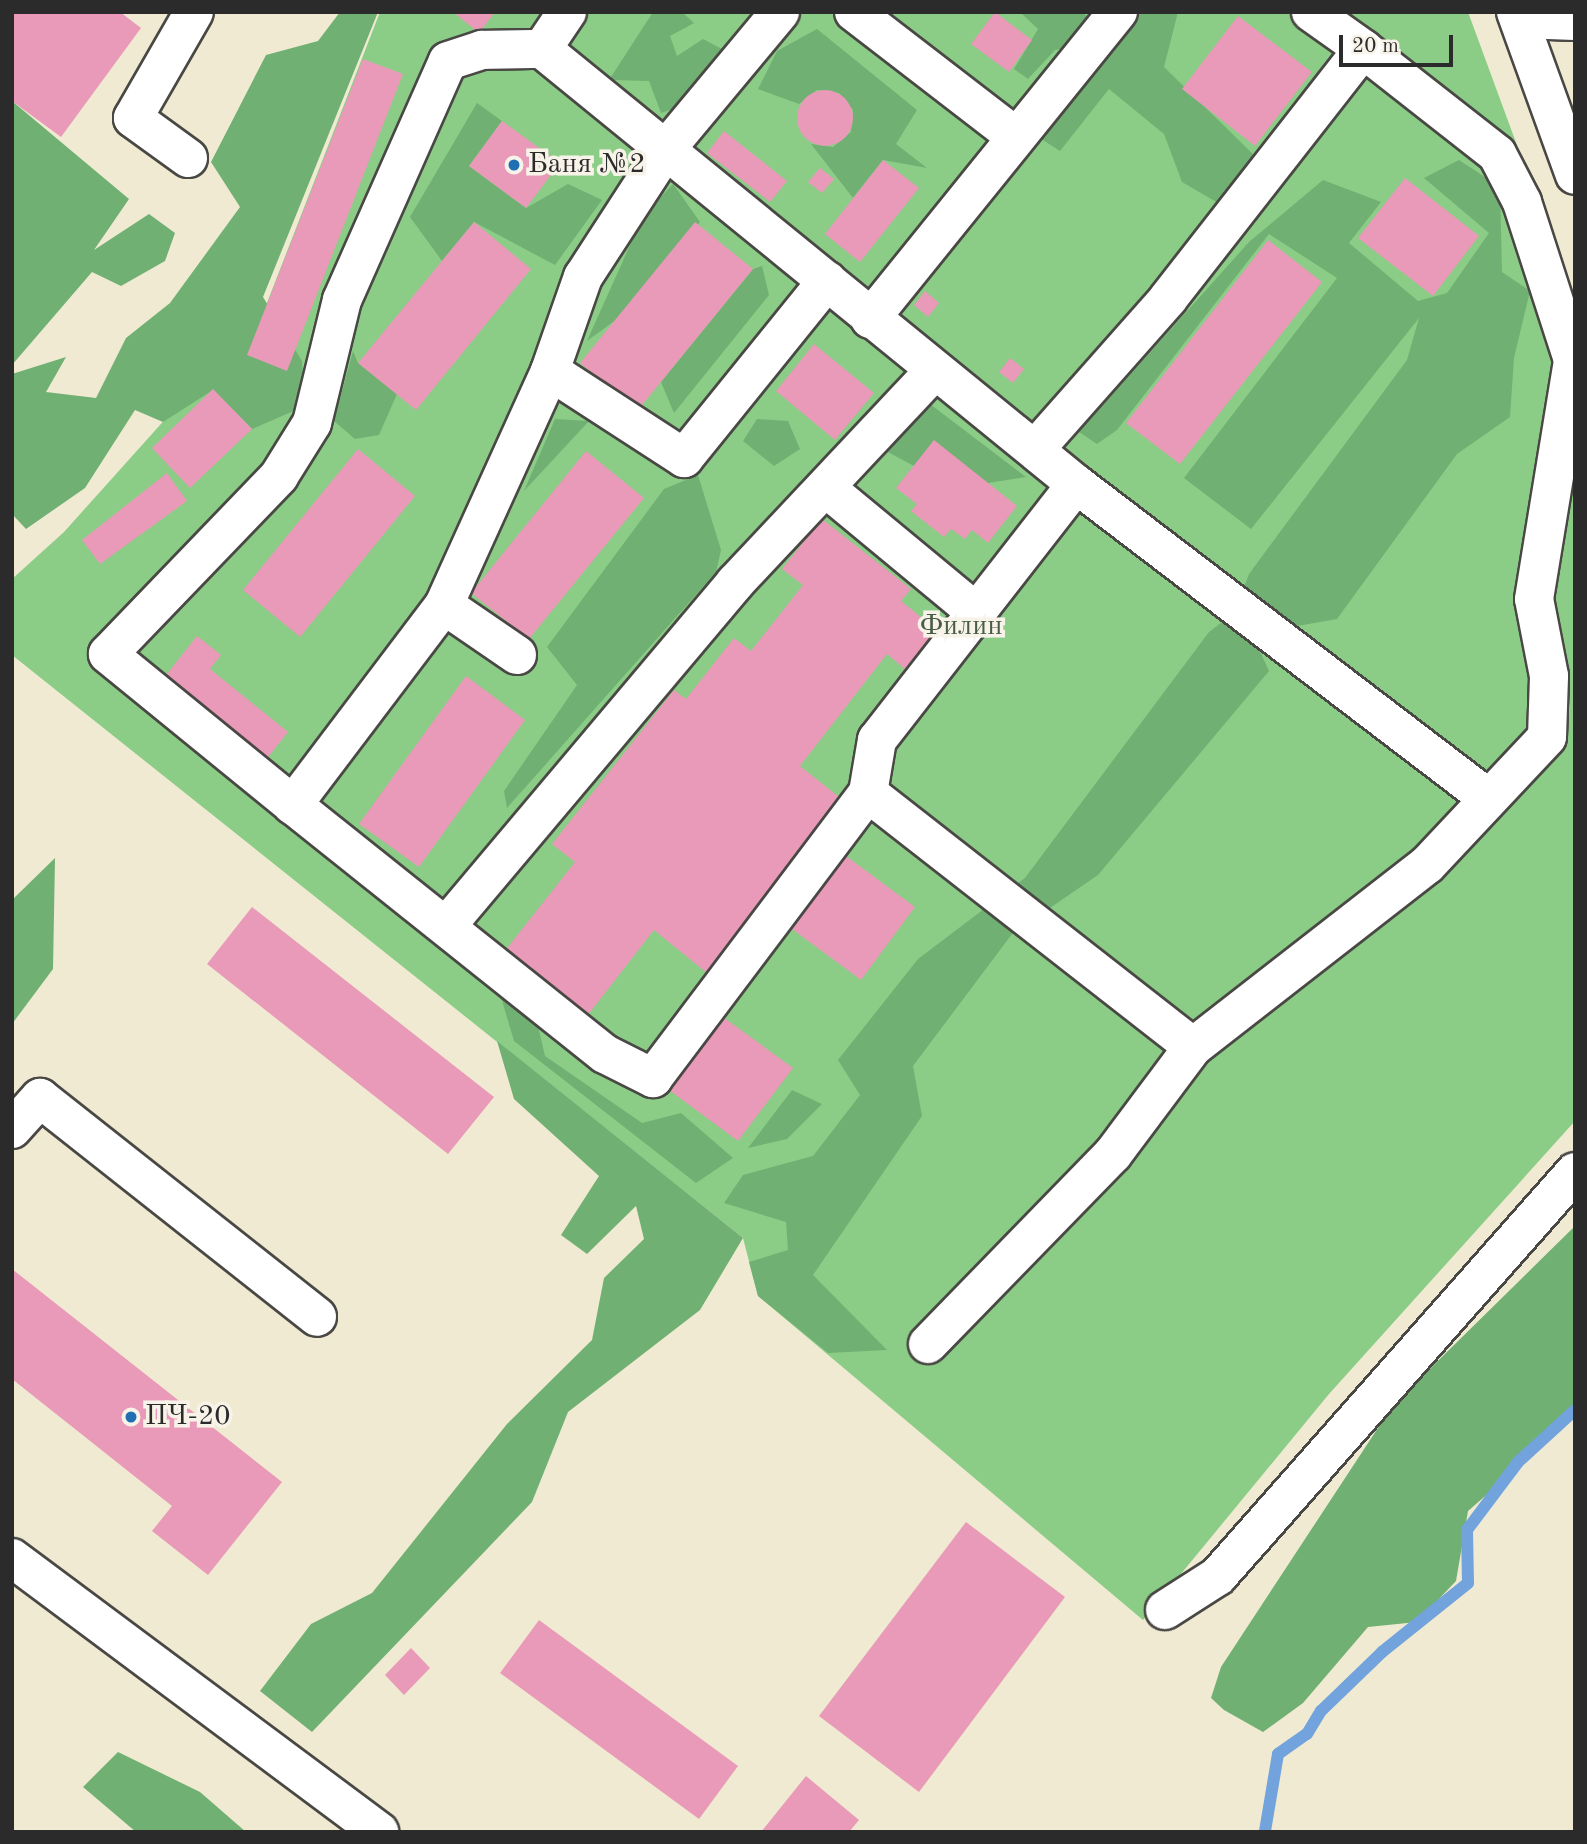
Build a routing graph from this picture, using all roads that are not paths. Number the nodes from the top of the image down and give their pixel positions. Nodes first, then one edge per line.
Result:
1 (194, 12) edge
2 (567, 12) edge
3 (780, 12) edge
4 (854, 12) edge
5 (1118, 12) edge
6 (1311, 12) edge
7 (1519, 16) edge
8 (1575, 21) edge
9 (542, 49) junction
10 (1363, 49) junction
11 (1015, 136) junction
12 (666, 149) junction
13 (188, 158) dead end
14 (1575, 175) edge
15 (827, 281) junction
16 (870, 319) junction
17 (550, 371) junction
18 (934, 371) junction
19 (1036, 448) junction
20 (1076, 484) junction
21 (826, 488) junction
22 (444, 605) junction
23 (977, 612) junction
24 (517, 655) dead end
25 (868, 793) junction
26 (1489, 799) junction
27 (293, 805) junction
28 (448, 924) junction
29 (1193, 1047) junction
30 (12, 1129) edge
31 (1575, 1172) edge
32 (317, 1317) dead end
33 (928, 1345) dead end
34 (12, 1558) edge
35 (1165, 1610) dead end
36 (379, 1832) edge

1 - 13 street
2 - 9 street
3 - 12 street
4 - 11 street
5 - 11 street
6 - 10 street
7 - 8 street
7 - 14 street
9 - 12 street
9 - 27 street
10 - 19 street
10 - 26 street
11 - 16 street
12 - 15 street
12 - 17 street
15 - 16 street
15 - 17 street
16 - 18 street
17 - 22 street
18 - 19 street
18 - 21 street
19 - 20 street
20 - 23 street
20 - 26 street
21 - 23 street
21 - 28 street
22 - 24 street
22 - 27 street
23 - 25 street
25 - 28 street
25 - 29 street
26 - 29 street
27 - 28 street
29 - 33 street
30 - 32 street
31 - 35 street
34 - 36 street

